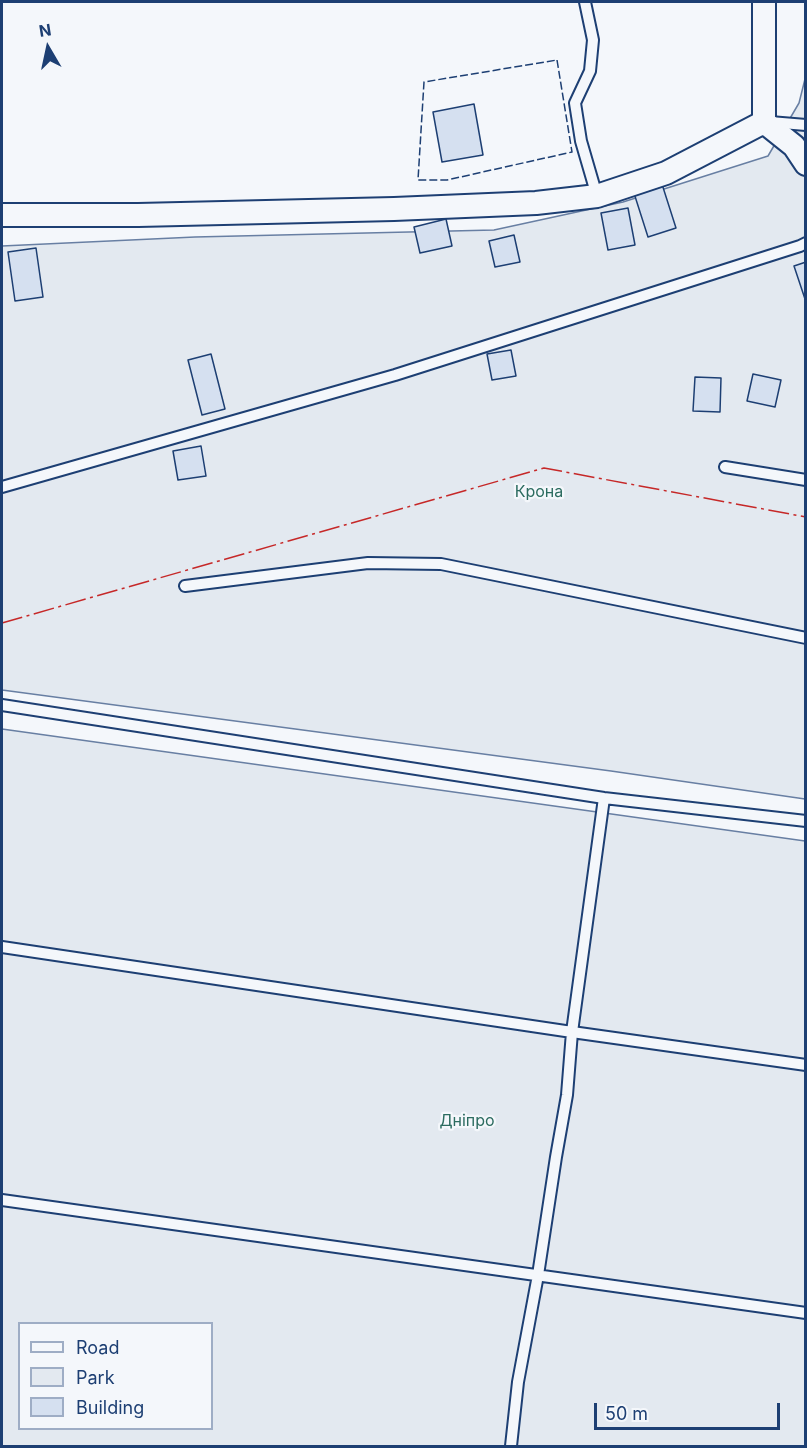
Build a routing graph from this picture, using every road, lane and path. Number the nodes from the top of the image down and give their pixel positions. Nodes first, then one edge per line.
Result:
1 (585, 2) edge
2 (764, 2) edge
3 (765, 122) junction
4 (806, 125) edge
5 (806, 164) edge
6 (597, 196) junction
7 (2, 215) edge
8 (806, 243) edge
9 (725, 467) dead end
10 (806, 480) edge
11 (2, 487) edge
12 (185, 586) dead end
13 (806, 638) edge
14 (2, 705) edge
15 (604, 798) junction
16 (806, 821) edge
17 (2, 946) edge
18 (572, 1032) junction
19 (806, 1065) edge
20 (2, 1200) edge
21 (538, 1275) junction
22 (806, 1313) edge
23 (511, 1446) edge

1 - 6 lane
2 - 3 street
3 - 4 lane
3 - 5 street
3 - 6 street
6 - 7 street
8 - 11 lane
9 - 10 lane
12 - 13 lane
14 - 15 lane
15 - 16 lane
15 - 18 lane
17 - 18 lane
18 - 19 lane
18 - 21 lane
20 - 21 lane
21 - 22 lane
21 - 23 lane

